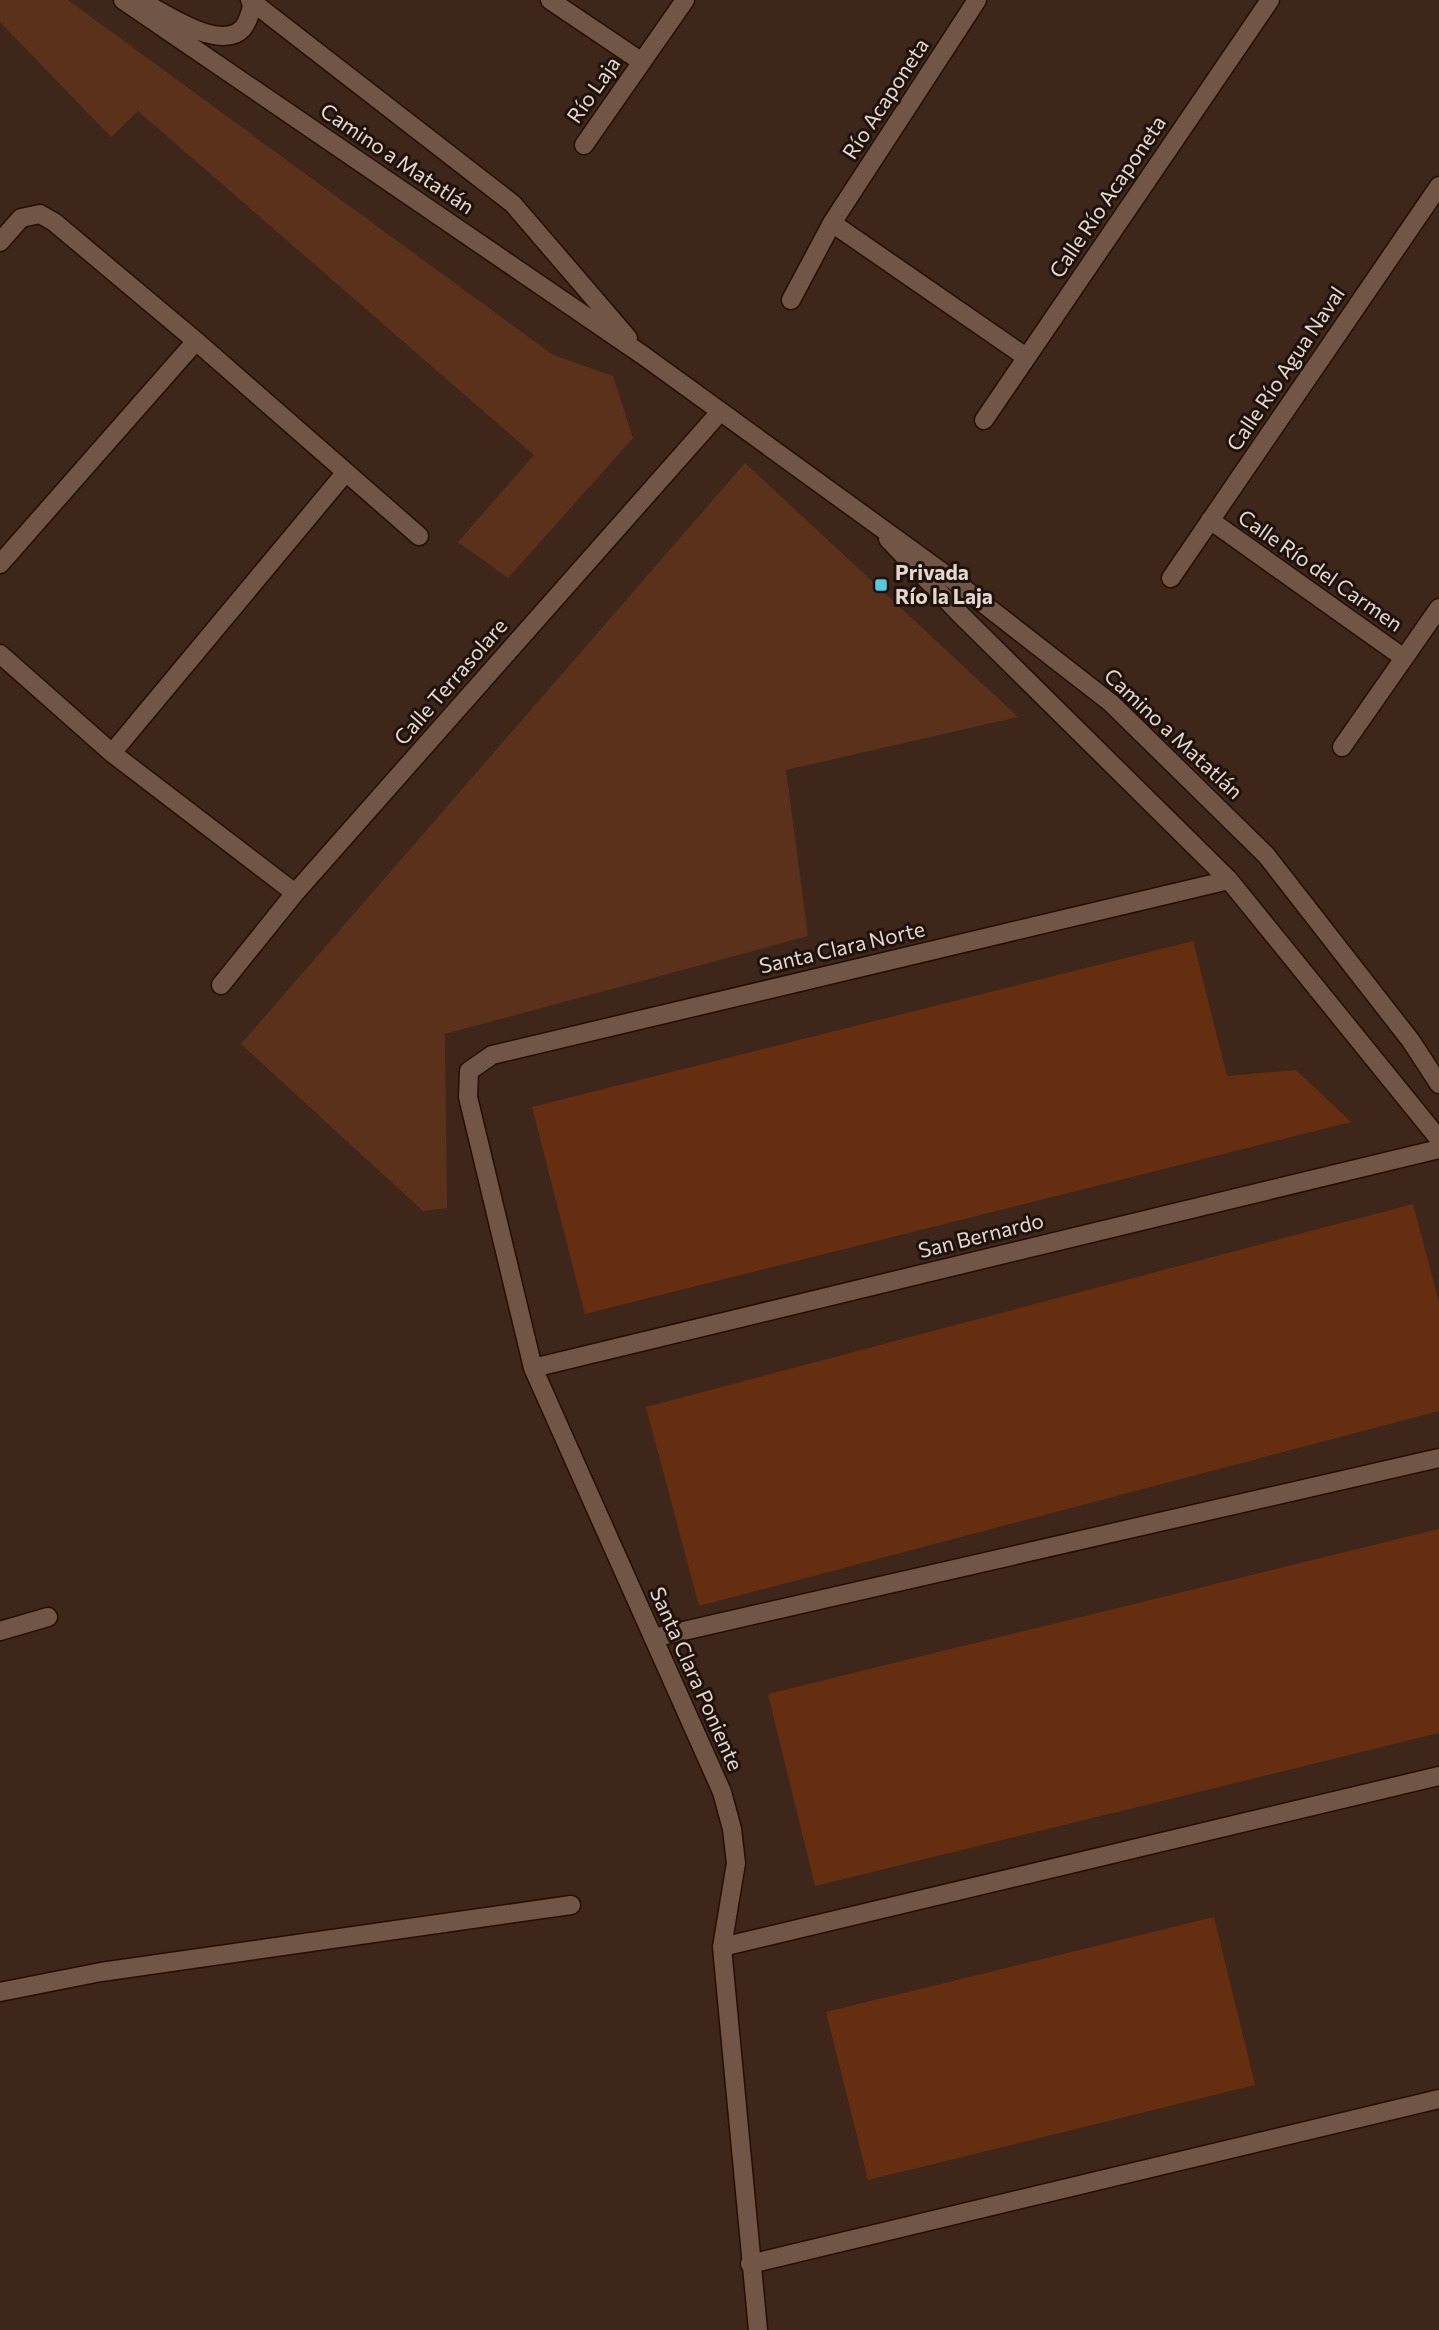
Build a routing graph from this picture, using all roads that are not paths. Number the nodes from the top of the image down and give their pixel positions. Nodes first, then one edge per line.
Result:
1 (123, 0) edge
2 (139, 0) edge
3 (550, 0) edge
4 (685, 0) edge
5 (977, 0) edge
6 (1270, 0) edge
7 (252, 1) edge
8 (642, 62) junction
9 (584, 145) dead end
10 (1437, 194) edge
11 (832, 222) junction
12 (0, 242) edge
13 (791, 300) dead end
14 (196, 341) junction
15 (644, 356) junction
16 (1026, 357) junction
17 (720, 412) junction
18 (984, 420) dead end
19 (346, 472) junction
20 (1210, 520) junction
21 (871, 521) junction
22 (419, 536) dead end
23 (0, 564) edge
24 (1171, 578) dead end
25 (1439, 608) edge
26 (0, 654) edge
27 (1404, 658) junction
28 (1342, 747) dead end
29 (112, 753) junction
30 (1229, 880) junction
31 (295, 893) junction
32 (221, 985) dead end
33 (469, 1071) joint
34 (1439, 1084) edge
35 (1439, 1139) edge
36 (1439, 1149) edge
37 (534, 1368) junction
38 (1439, 1458) edge
39 (48, 1617) dead end
40 (0, 1631) edge
41 (653, 1638) junction
42 (1439, 1776) edge
43 (571, 1905) dead end
44 (722, 1947) junction
45 (0, 1992) edge
46 (1439, 2099) edge
47 (750, 2264) junction
48 (758, 2330) edge

1 - 15 street, Camino a Matatlán
2 - 7 street
3 - 8 street, Río Laja
4 - 8 street, Río Laja
5 - 11 street, Río Acaponeta
6 - 16 street, Calle Río Acaponeta
7 - 15 street, Camino a Matatlán
8 - 9 street, Río Laja
10 - 20 street, Calle Río Agua Naval
11 - 13 street, Río Acaponeta
11 - 16 street
12 - 14 street
14 - 19 street
14 - 23 street
15 - 17 street, Camino a Matatlán
16 - 18 street, Calle Río Acaponeta
17 - 21 street, Camino a Matatlán
17 - 31 street, Calle Terrasolare
19 - 22 street
19 - 29 street
20 - 24 street, Calle Río Agua Naval
20 - 27 street, Calle Río del Carmen
21 - 30 street
21 - 34 street, Camino a Matatlán
25 - 27 street
26 - 29 street
27 - 28 street
29 - 31 street
30 - 33 street, Santa Clara Norte
30 - 35 street
31 - 32 street, Calle Terrasolare
33 - 37 street, Santa Clara Poniente
36 - 37 street, San Bernardo
37 - 41 street, Santa Clara Poniente
38 - 41 street
39 - 40 street
41 - 44 street, Santa Clara Poniente
42 - 44 street
43 - 45 street
44 - 47 street, Santa Clara Poniente
46 - 47 street
47 - 48 street, Santa Clara Poniente

